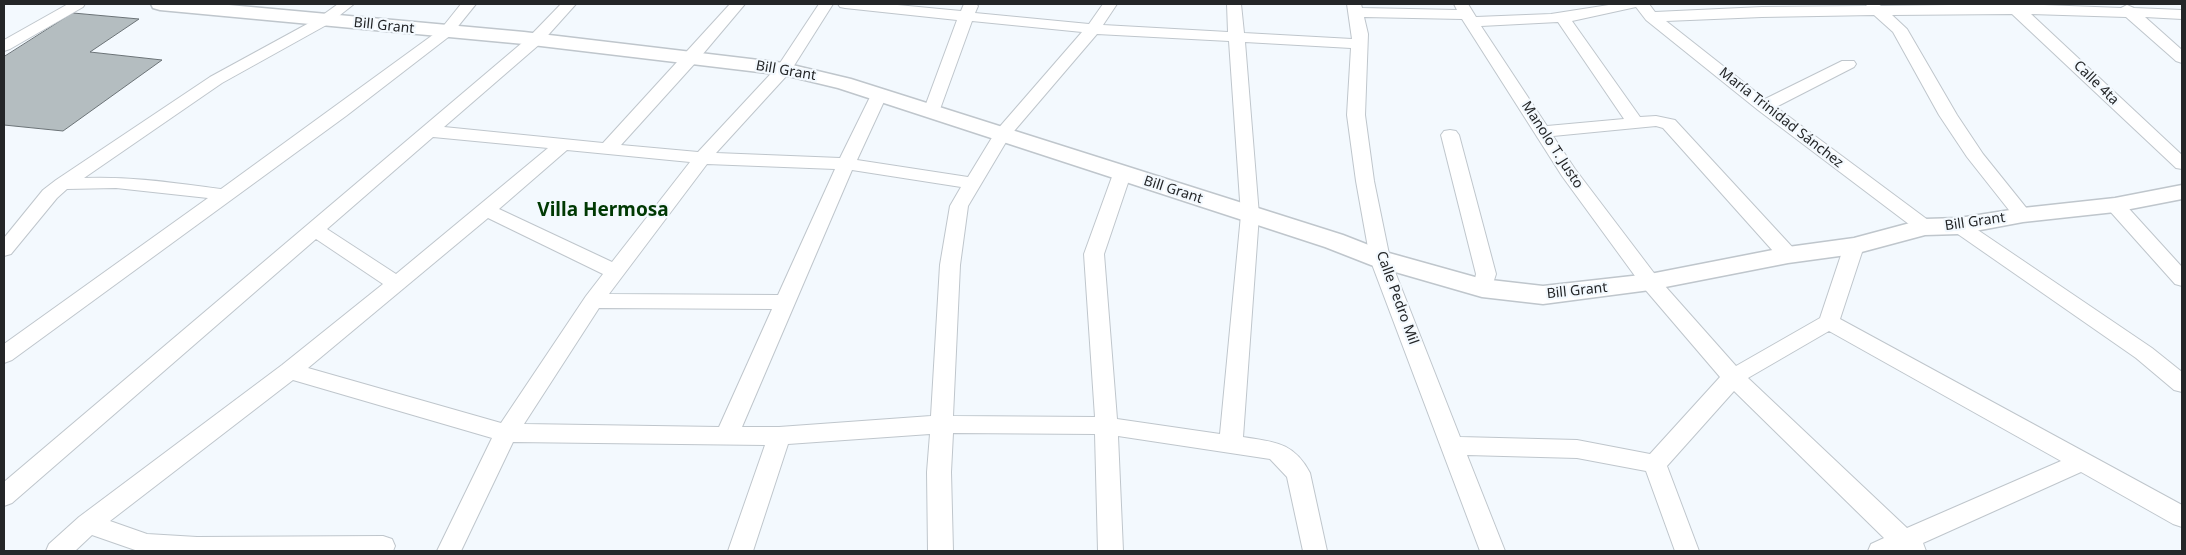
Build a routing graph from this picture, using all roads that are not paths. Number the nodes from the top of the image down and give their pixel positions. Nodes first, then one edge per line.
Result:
1 (78, 4) edge
2 (160, 4) edge
3 (347, 4) edge
4 (469, 4) edge
5 (569, 4) edge
6 (738, 4) edge
7 (826, 4) edge
8 (845, 4) edge
9 (1110, 4) edge
10 (1234, 4) edge
11 (1631, 4) edge
12 (1614, 6) edge
13 (217, 7) edge
14 (1873, 7) edge
15 (2012, 7) edge
16 (1355, 8) edge
17 (1756, 8) edge
18 (2125, 8) edge
19 (969, 10) edge
20 (1646, 10) edge
21 (1466, 14) edge
22 (2182, 14) edge
23 (1562, 17) junction
24 (325, 20) junction
25 (1093, 29) junction
26 (446, 32) junction
27 (1236, 37) junction
28 (535, 40) junction
29 (1358, 44) junction
30 (4, 46) edge
31 (691, 58) junction
32 (2182, 58) edge
33 (1848, 64) dead end
34 (784, 69) junction
35 (879, 95) junction
36 (1764, 106) junction
37 (931, 112) junction
38 (1635, 123) junction
39 (429, 131) junction
40 (1542, 132) junction
41 (1002, 135) junction
42 (1450, 136) dead end
43 (563, 144) junction
44 (608, 148) junction
45 (702, 158) junction
46 (846, 164) junction
47 (2182, 164) edge
48 (1122, 174) junction
49 (973, 183) junction
50 (62, 184) junction
51 (2182, 192) edge
52 (225, 195) junction
53 (2115, 205) junction
54 (486, 210) junction
55 (2023, 214) junction
56 (1250, 215) junction
57 (1959, 226) junction
58 (1925, 227) junction
59 (314, 229) junction
60 (1854, 246) junction
61 (4, 250) edge
62 (1788, 255) junction
63 (1380, 259) junction
64 (616, 272) junction
65 (2182, 279) edge
66 (1650, 282) junction
67 (397, 284) junction
68 (1483, 288) junction
69 (593, 301) junction
70 (785, 302) junction
71 (1829, 322) junction
72 (4, 355) edge
73 (290, 371) junction
74 (1733, 377) junction
75 (2182, 384) edge
76 (942, 424) junction
77 (1107, 426) junction
78 (506, 433) junction
79 (727, 435) junction
80 (779, 436) junction
81 (1231, 444) junction
82 (1453, 446) junction
83 (2082, 462) junction
84 (1655, 464) junction
85 (4, 496) edge
86 (2182, 517) edge
87 (88, 524) junction
88 (383, 546) dead end
89 (1909, 546) edge
90 (58, 551) edge
91 (449, 551) edge
92 (741, 551) edge
93 (941, 551) edge
94 (1110, 551) edge
95 (1315, 551) edge
96 (1492, 551) edge
97 (1687, 551) edge
98 (1880, 551) edge

1 - 30 street
2 - 13 street, Bill Grant
3 - 24 street
4 - 26 street
5 - 28 street
6 - 31 street
7 - 34 street
8 - 19 street
9 - 25 street
10 - 27 street
11 - 12 street
12 - 23 street
13 - 24 street, Bill Grant
14 - 15 street
14 - 17 street
14 - 55 street
15 - 18 street
15 - 47 street, Calle 4ta
16 - 21 street
16 - 29 street, Calle Pedro Mil
17 - 20 street
18 - 22 street
18 - 32 street
19 - 25 street
19 - 37 street
20 - 36 street, María Trinidad Sánchez
21 - 23 street
21 - 40 street, Manolo T. Justo
23 - 38 street
24 - 26 street, Bill Grant
24 - 50 street
25 - 27 street
25 - 41 street
26 - 28 street, Bill Grant
26 - 52 street
27 - 29 street
27 - 56 street
28 - 31 street, Bill Grant
28 - 39 street
29 - 63 street, Calle Pedro Mil
31 - 34 street, Bill Grant
31 - 44 street
33 - 36 street
34 - 35 street, Bill Grant
34 - 45 street
35 - 37 street, Bill Grant
35 - 46 street
36 - 58 street, María Trinidad Sánchez
37 - 41 street, Bill Grant
38 - 40 street
38 - 62 street
39 - 43 street
39 - 59 street
40 - 66 street, Manolo T. Justo
41 - 48 street, Bill Grant
41 - 49 street
42 - 68 street
43 - 44 street
43 - 54 street
44 - 45 street
45 - 46 street
45 - 64 street
46 - 49 street
46 - 70 street
48 - 56 street, Bill Grant
48 - 77 street
49 - 76 street
50 - 52 street
50 - 61 street
51 - 53 street, Bill Grant
52 - 72 street
53 - 55 street, Bill Grant
53 - 65 street
54 - 64 street
54 - 67 street
55 - 57 street, Bill Grant
56 - 63 street, Bill Grant
56 - 81 street
57 - 58 street, Bill Grant
57 - 75 street
58 - 60 street, Bill Grant
59 - 67 street
59 - 85 street
60 - 62 street, Bill Grant
60 - 71 street
62 - 66 street, Bill Grant
63 - 68 street, Bill Grant
63 - 82 street, Calle Pedro Mil
64 - 69 street
66 - 68 street, Bill Grant
66 - 74 street, Manolo T. Justo
67 - 73 street
69 - 70 street
69 - 78 street
70 - 79 street
71 - 74 street
71 - 83 street
73 - 78 street
73 - 87 street
74 - 84 street
74 - 89 street, Manolo T. Justo
76 - 77 street
76 - 80 street
76 - 93 street
77 - 81 street
77 - 94 street
78 - 79 street
78 - 91 street
79 - 80 street
80 - 92 street
81 - 95 street
82 - 84 street
82 - 96 street, Calle Pedro Mil
83 - 86 street
83 - 89 street
84 - 97 street
87 - 88 street
87 - 90 street
89 - 98 street

